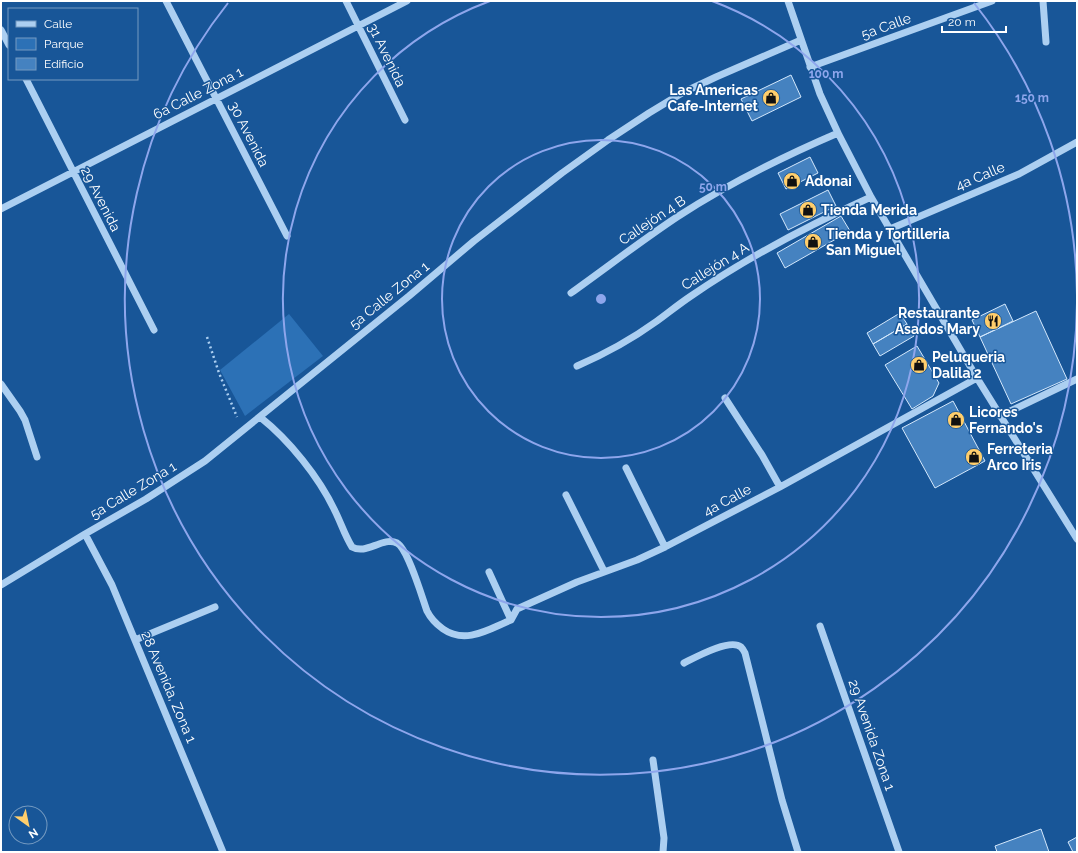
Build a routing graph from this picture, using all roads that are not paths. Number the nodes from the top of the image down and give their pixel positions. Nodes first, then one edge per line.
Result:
1 (166, 1) edge
2 (346, 1) edge
3 (407, 1) edge
4 (788, 1) edge
5 (992, 1) edge
6 (1043, 1) edge
7 (359, 26) junction
8 (1, 30) edge
9 (801, 40) junction
10 (1046, 42) dead end
11 (8, 43) edge
12 (810, 67) junction
13 (27, 80) edge
14 (216, 99) junction
15 (405, 120) dead end
16 (838, 133) junction
17 (1077, 142) edge
18 (73, 172) junction
19 (871, 197) junction
20 (1, 209) edge
21 (890, 229) junction
22 (287, 236) dead end
23 (571, 293) dead end
24 (154, 330) dead end
25 (577, 366) dead end
26 (977, 378) junction
27 (1077, 379) edge
28 (1, 384) edge
29 (726, 398) dead end
30 (1000, 416) junction
31 (260, 417) junction
32 (37, 457) dead end
33 (626, 468) dead end
34 (780, 487) junction
35 (566, 495) dead end
36 (85, 534) junction
37 (1077, 540) edge
38 (665, 547) junction
39 (604, 571) junction
40 (489, 572) dead end
41 (1, 585) edge
42 (215, 607) dead end
43 (511, 620) junction
44 (820, 626) dead end
45 (135, 640) junction
46 (684, 662) dead end
47 (653, 760) dead end
48 (223, 852) edge
49 (663, 852) edge
50 (798, 852) edge
51 (899, 852) edge

1 - 14 street, 30 Avenida
2 - 7 street, 31 Avenida
3 - 7 street, 6a Calle Zona 1
4 - 9 street
5 - 12 street, 5a Calle
6 - 10 street
7 - 14 street, 6a Calle Zona 1
7 - 15 street, 31 Avenida
8 - 11 street
9 - 12 street
9 - 31 street, 5a Calle Zona 1
12 - 16 street
13 - 18 street, 29 Avenida
14 - 18 street, 6a Calle Zona 1
14 - 22 street, 30 Avenida
16 - 19 street
16 - 23 street, Callejón 4 B
17 - 21 street, 4a Calle
18 - 20 street, 6a Calle Zona 1
18 - 24 street, 29 Avenida
19 - 21 street
19 - 25 street, Callejón 4 A
21 - 26 street
26 - 30 street
26 - 34 street, 4a Calle
27 - 30 street
28 - 32 street
29 - 34 street
30 - 37 street
31 - 36 street, 5a Calle Zona 1
31 - 43 street, 4a Calle
33 - 38 street
34 - 38 street, 4a Calle
35 - 39 street
36 - 41 street, 5a Calle Zona 1
36 - 45 street, 28 Avenida, Zona 1
38 - 39 street, 4a Calle
39 - 43 street, 4a Calle
40 - 43 street
42 - 45 street
44 - 51 street, 29 Avenida Zona 1
45 - 48 street, 28 Avenida, Zona 1
46 - 50 street
47 - 49 street

